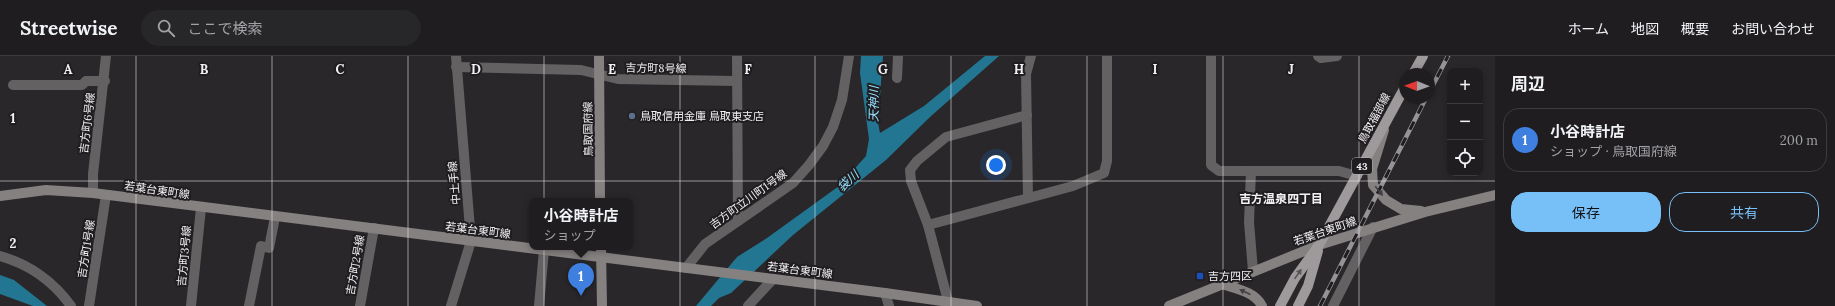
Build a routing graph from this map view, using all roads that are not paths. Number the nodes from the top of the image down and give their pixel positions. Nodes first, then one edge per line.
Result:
1 (106, 56) edge
2 (456, 56) edge
3 (599, 56) edge
4 (737, 56) edge
5 (849, 56) edge
6 (898, 56) edge
7 (1031, 56) edge
8 (1107, 56) edge
9 (1211, 56) edge
10 (1318, 56) edge
11 (1337, 56) edge
12 (1423, 56) edge
13 (456, 67) junction
14 (1416, 68) edge
15 (599, 74) junction
16 (897, 78) dead end
17 (105, 81) junction
18 (736, 81) junction
19 (13, 85) dead end
20 (1399, 97) edge
21 (1389, 114) junction
22 (1027, 116) junction
23 (1251, 171) junction
24 (1357, 176) junction
25 (93, 194) junction
26 (106, 195) junction
27 (0, 196) edge
28 (1495, 196) edge
29 (600, 198) edge
30 (1028, 198) junction
31 (201, 208) junction
32 (1426, 212) junction
33 (275, 216) junction
34 (738, 221) junction
35 (928, 225) junction
36 (1373, 227) junction
37 (374, 228) junction
38 (471, 241) junction
39 (1319, 245) junction
40 (529, 248) edge
41 (544, 250) joint
42 (601, 252) edge
43 (0, 256) edge
44 (686, 268) junction
45 (1253, 271) junction
46 (773, 279) junction
47 (1222, 284) junction
48 (884, 293) junction
49 (948, 301) junction
50 (71, 306) edge
51 (89, 306) edge
52 (191, 306) edge
53 (249, 306) edge
54 (360, 306) edge
55 (451, 306) edge
56 (539, 306) edge
57 (602, 306) edge
58 (748, 306) edge
59 (889, 306) edge
60 (977, 306) edge
61 (1169, 306) edge
62 (1262, 306) edge
63 (1280, 306) edge
64 (1298, 306) edge
65 (1333, 306) edge

1 - 17 street, 吉方町6号線
2 - 13 street, 中土手線
3 - 15 main road, 鳥取国府線
4 - 18 street
5 - 34 street, 吉方町立川町1号線
6 - 16 street
7 - 22 street
8 - 30 street
9 - 23 street
10 - 11 street
12 - 14 main road
13 - 15 street, 吉方町8号線
13 - 38 street, 中土手線
15 - 18 street, 吉方町8号線
15 - 29 main road, 鳥取国府線
17 - 19 street
17 - 25 street, 吉方町6号線
18 - 34 street
20 - 21 main road, 鳥取福部線 / 43
21 - 24 main road, 鳥取福部線 / 43
21 -> 32 main road
22 - 30 street
22 - 35 street
23 - 24 street
23 - 45 street
24 - 39 main road, 鳥取福部線 / 43
25 - 26 main road, 若葉台東町線
25 - 27 main road, 若葉台東町線
26 - 31 main road, 若葉台東町線
26 - 51 street, 吉方町1号線
28 - 32 main road, 若葉台東町線
30 - 35 street
31 - 33 main road, 若葉台東町線
31 - 52 street, 吉方町3号線
32 - 36 main road, 若葉台東町線
33 - 37 main road, 若葉台東町線
33 - 53 street
34 - 44 street, 吉方町立川町1号線
35 - 49 street
36 - 39 main road, 若葉台東町線
36 - 65 street
37 - 38 main road, 若葉台東町線
37 - 54 street, 吉方町2号線
38 - 40 main road, 若葉台東町線
38 - 55 street, 中土手線
39 - 45 main road, 若葉台東町線
63 -> 39 main road, 鳥取福部線 / 43
39 - 64 main road, 鳥取福部線 / 43
41 - 42 main road, 若葉台東町線
41 - 56 street
42 - 44 main road, 若葉台東町線
42 - 57 main road
43 - 50 street
44 - 46 main road, 若葉台東町線
45 - 47 main road, 若葉台東町線
46 - 48 main road, 若葉台東町線
46 - 58 street
47 - 61 main road, 若葉台東町線
62 -> 47 main road
48 - 49 main road, 若葉台東町線
48 - 59 street
49 - 60 main road, 若葉台東町線

